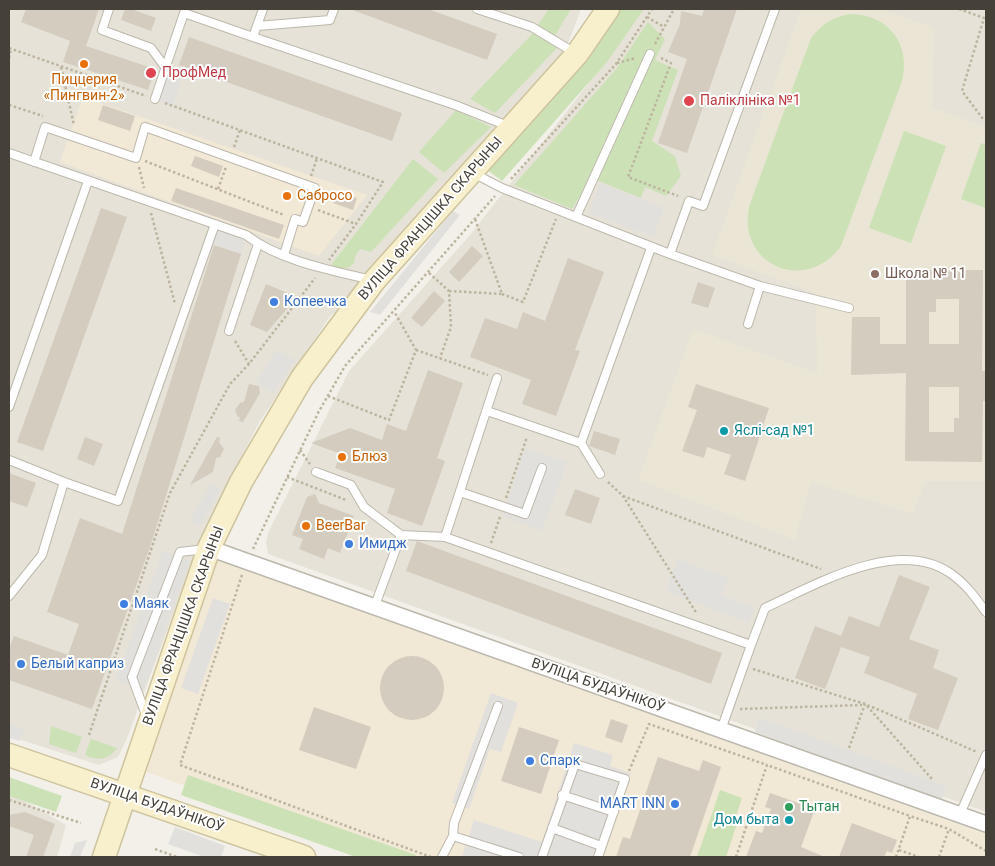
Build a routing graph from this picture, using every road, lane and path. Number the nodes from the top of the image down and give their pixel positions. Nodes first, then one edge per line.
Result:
1 (110, 9) edge
2 (263, 9) edge
3 (334, 9) edge
4 (477, 9) edge
5 (608, 9) edge
6 (652, 9) edge
7 (774, 9) edge
8 (959, 9) edge
9 (647, 17) junction
10 (257, 26) junction
11 (664, 27) dead end
12 (253, 37) junction
13 (10, 49) edge
14 (576, 54) junction
15 (650, 54) joint
16 (9, 58) edge
17 (61, 66) junction
18 (166, 67) junction
19 (154, 99) junction
20 (986, 120) edge
21 (74, 126) dead end
22 (510, 127) junction
23 (9, 153) edge
24 (136, 158) junction
25 (317, 158) junction
26 (34, 162) junction
27 (472, 173) junction
28 (88, 181) junction
29 (307, 186) junction
30 (502, 188) junction
31 (146, 196) dead end
32 (689, 201) junction
33 (149, 205) dead end
34 (309, 206) junction
35 (560, 211) junction
36 (576, 217) junction
37 (295, 219) junction
38 (475, 219) junction
39 (215, 224) junction
40 (356, 224) junction
41 (258, 244) junction
42 (651, 248) junction
43 (284, 254) junction
44 (670, 254) junction
45 (323, 268) junction
46 (428, 273) junction
47 (374, 281) junction
48 (760, 286) junction
49 (449, 292) junction
50 (502, 294) junction
51 (850, 308) dead end
52 (394, 312) junction
53 (180, 323) junction
54 (748, 324) dead end
55 (229, 331) joint
56 (416, 350) junction
57 (440, 358) junction
58 (249, 364) junction
59 (497, 378) joint
60 (328, 396) junction
61 (9, 407) edge
62 (487, 411) junction
63 (531, 426) junction
64 (581, 443) junction
65 (300, 450) junction
66 (9, 460) edge
67 (542, 468) dead end
68 (316, 472) joint
69 (600, 474) joint
70 (287, 477) junction
71 (64, 482) junction
72 (460, 492) junction
73 (623, 496) junction
74 (364, 507) junction
75 (503, 507) junction
76 (401, 535) junction
77 (445, 536) junction
78 (209, 548) junction
79 (488, 552) junction
80 (246, 563) junction
81 (837, 574) junction
82 (9, 596) edge
83 (374, 608) junction
84 (986, 612) edge
85 (706, 629) junction
86 (751, 644) junction
87 (744, 666) junction
88 (865, 704) junction
89 (498, 706) dead end
90 (728, 709) junction
91 (149, 722) junction
92 (721, 730) junction
93 (88, 735) dead end
94 (849, 748) dead end
95 (9, 755) edge
96 (986, 755) edge
97 (767, 765) junction
98 (625, 779) junction
99 (932, 779) dead end
100 (124, 795) junction
101 (562, 795) junction
102 (9, 800) edge
103 (614, 812) junction
104 (960, 814) junction
105 (910, 816) junction
106 (81, 823) dead end
107 (986, 824) edge
108 (552, 828) junction
109 (949, 829) junction
110 (453, 836) junction
111 (601, 846) junction
112 (154, 849) dead end
113 (899, 850) junction
114 (986, 851) edge
115 (104, 857) edge
116 (177, 857) edge
117 (304, 857) edge
118 (432, 857) edge
119 (442, 857) edge
120 (518, 857) edge
121 (542, 857) edge
122 (598, 857) edge
123 (736, 857) edge
124 (896, 857) edge
125 (919, 857) edge
126 (938, 857) edge

1 - 18 lane
2 - 10 lane
3 - 10 lane
4 - 14 lane
5 - 14 main road, ВУЛІЦА ФРАНЦІШКА СКАРЫНЫ
6 - 9 path
7 - 32 lane
8 - 20 path
9 - 11 path
9 - 30 path
10 - 12 lane
12 - 18 lane
12 - 22 lane
13 - 16 path
13 - 17 path
14 - 22 main road, ВУЛІЦА ФРАНЦІШКА СКАРЫНЫ
15 - 32 path
15 - 36 lane
17 - 19 path
17 - 21 path
18 - 19 lane
19 - 25 path
22 - 27 main road, ВУЛІЦА ФРАНЦІШКА СКАРЫНЫ
23 - 26 lane
24 - 26 lane
24 - 29 lane
24 - 31 path
24 - 37 path
25 - 29 path
25 - 40 path
26 - 28 lane
27 - 30 lane
27 - 47 main road, ВУЛІЦА ФРАНЦІШКА СКАРЫНЫ
28 - 39 lane
28 - 61 lane
29 - 34 lane
30 - 35 lane
30 - 38 path
32 - 44 lane
33 - 53 path
34 - 37 lane
34 - 40 path
35 - 36 lane
35 - 50 path
36 - 42 lane
37 - 43 lane
38 - 46 path
38 - 50 path
39 - 41 lane
39 - 53 lane
40 - 45 path
41 - 43 lane
41 - 55 lane
42 - 44 lane
42 - 64 lane
43 - 45 lane
44 - 48 lane
45 - 47 lane
45 - 58 path
46 - 49 path
46 - 52 path
47 - 78 main road, ВУЛІЦА ФРАНЦІШКА СКАРЫНЫ
48 - 51 lane
48 - 54 lane
49 - 50 path
49 - 57 path
52 - 56 path
52 - 60 path
53 - 71 lane
55 - 58 path
56 - 57 path
56 - 60 path
57 - 59 path
58 - 93 path
59 - 62 lane
60 - 65 path
62 - 63 lane
62 - 72 lane
63 - 64 lane
63 - 75 path
64 - 69 lane
65 - 68 path
65 - 70 path
66 - 71 lane
67 - 75 lane
68 - 74 lane
69 - 73 path
70 - 74 path
70 - 80 path
71 - 82 lane
72 - 75 lane
72 - 77 lane
73 - 81 path
73 - 85 path
74 - 76 lane
75 - 79 path
76 - 77 lane
76 - 83 lane
77 - 79 lane
78 - 80 street, ВУЛІЦА БУДАЎНІКОЎ
78 - 91 main road, ВУЛІЦА ФРАНЦІШКА СКАРЫНЫ
78 - 91 lane
79 - 85 lane
80 - 83 street, ВУЛІЦА БУДАЎНІКОЎ
80 - 118 path
81 - 84 lane
81 - 86 lane
83 - 92 street, ВУЛІЦА БУДАЎНІКОЎ
85 - 86 lane
86 - 87 lane
87 - 88 path
87 - 90 lane
88 - 90 path
88 - 94 path
88 - 96 path
88 - 99 path
89 - 110 lane
90 - 92 lane
91 - 100 main road, ВУЛІЦА ФРАНЦІШКА СКАРЫНЫ
92 - 104 street, ВУЛІЦА БУДАЎНІКОЎ
95 - 100 main road, ВУЛІЦА БУДАЎНІКОЎ
96 - 104 lane
97 - 98 path
97 - 105 path
97 - 123 path
98 - 101 lane
98 - 103 lane
100 - 115 main road, ВУЛІЦА ФРАНЦІШКА СКАРЫНЫ
100 - 117 main road, ВУЛІЦА БУДАЎНІКОЎ
101 - 103 lane
101 - 108 lane
102 - 106 path
103 - 111 lane
104 - 107 street, ВУЛІЦА БУДАЎНІКОЎ
105 - 109 path
105 - 113 path
108 - 111 lane
108 - 121 lane
109 - 114 path
109 - 126 path
110 - 119 lane
110 - 120 lane
111 - 122 lane
112 - 116 path
113 - 124 path
113 - 125 path

